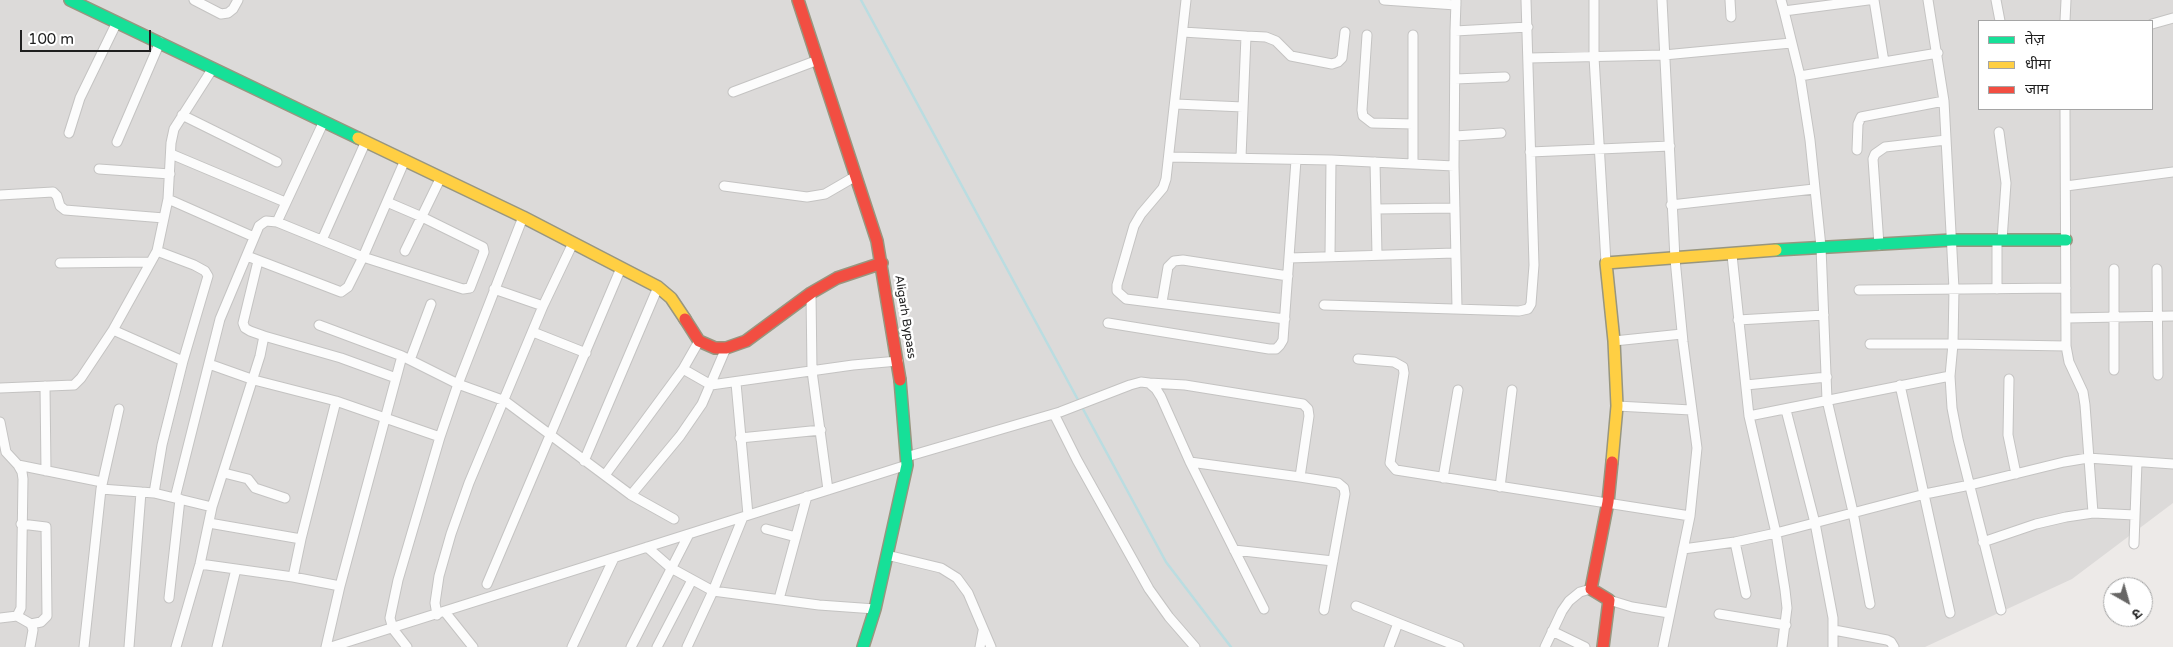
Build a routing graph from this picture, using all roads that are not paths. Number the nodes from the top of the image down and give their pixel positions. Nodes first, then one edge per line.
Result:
1 (70, 0) edge
2 (194, 0) edge
3 (238, 0) edge
4 (798, 0) edge
5 (1186, 0) edge
6 (1384, 0) edge
7 (1526, 0) edge
8 (1594, 0) edge
9 (1662, 0) edge
10 (1730, 0) edge
11 (1781, 0) edge
12 (1868, 0) edge
13 (1874, 0) edge
14 (1928, 0) edge
15 (1996, 0) edge
16 (2066, 0) edge
17 (1431, 2) edge
18 (1456, 2) edge
19 (1784, 11) junction
20 (1731, 17) dead end
21 (2173, 18) edge
22 (2000, 20) edge
23 (2065, 20) edge
24 (117, 22) junction
25 (2153, 24) edge
26 (1528, 27) junction
27 (1455, 31) junction
28 (1183, 32) junction
29 (1345, 32) dead end
30 (1367, 35) dead end
31 (1414, 35) dead end
32 (1246, 36) junction
33 (160, 42) junction
34 (1792, 43) junction
35 (1938, 53) junction
36 (1664, 55) junction
37 (1594, 57) junction
38 (1528, 58) junction
39 (818, 60) junction
40 (1884, 62) junction
41 (213, 68) junction
42 (1800, 76) junction
43 (1505, 77) dead end
44 (1455, 79) junction
45 (733, 92) dead end
46 (1944, 101) junction
47 (1176, 104) junction
48 (1243, 107) junction
49 (2065, 110) edge
50 (182, 115) junction
51 (324, 121) junction
52 (1413, 124) junction
53 (1999, 132) dead end
54 (69, 133) dead end
55 (1501, 133) dead end
56 (1455, 136) junction
57 (1946, 140) junction
58 (366, 141) junction
59 (117, 142) dead end
60 (1670, 146) junction
61 (1599, 150) junction
62 (1858, 150) dead end
63 (1530, 152) junction
64 (171, 154) junction
65 (1169, 157) junction
66 (1241, 157) junction
67 (405, 160) junction
68 (1296, 160) junction
69 (1331, 160) junction
70 (277, 162) dead end
71 (1375, 162) junction
72 (1413, 163) junction
73 (1454, 166) junction
74 (99, 169) dead end
75 (2173, 172) edge
76 (170, 174) junction
77 (856, 176) junction
78 (441, 177) junction
79 (724, 186) dead end
80 (2066, 186) junction
81 (1814, 189) junction
82 (0, 195) edge
83 (168, 198) junction
84 (286, 202) junction
85 (387, 202) junction
86 (1671, 205) junction
87 (1455, 208) junction
88 (1376, 209) junction
89 (422, 217) junction
90 (523, 217) junction
91 (164, 218) junction
92 (276, 222) junction
93 (254, 237) junction
94 (322, 240) junction
95 (1952, 240) junction
96 (2000, 240) junction
97 (2066, 240) junction
98 (573, 243) junction
99 (1879, 245) junction
100 (1821, 247) junction
101 (156, 251) junction
102 (405, 251) dead end
103 (1455, 253) junction
104 (1377, 255) junction
105 (1732, 255) junction
106 (247, 256) junction
107 (1330, 256) junction
108 (363, 257) junction
109 (1289, 258) junction
110 (1675, 258) junction
111 (258, 261) junction
112 (151, 262) junction
113 (60, 263) dead end
114 (882, 263) junction
115 (1606, 263) junction
116 (621, 268) junction
117 (2114, 269) dead end
118 (2157, 269) dead end
119 (1288, 276) junction
120 (658, 287) junction
121 (2066, 288) junction
122 (1954, 289) junction
123 (1997, 289) junction
124 (494, 290) junction
125 (1859, 290) dead end
126 (811, 293) junction
127 (1162, 302) junction
128 (431, 304) dead end
129 (1324, 305) dead end
130 (543, 306) junction
131 (1457, 308) junction
132 (1824, 316) junction
133 (2173, 316) edge
134 (2114, 317) junction
135 (2157, 317) junction
136 (2066, 318) junction
137 (1285, 319) junction
138 (1738, 320) junction
139 (1108, 323) dead end
140 (319, 325) dead end
141 (113, 330) junction
142 (533, 332) junction
143 (1682, 334) junction
144 (264, 336) junction
145 (699, 341) junction
146 (1614, 341) junction
147 (1870, 344) dead end
148 (1953, 344) junction
149 (2066, 346) junction
150 (726, 348) junction
151 (586, 352) junction
152 (406, 358) junction
153 (1358, 359) dead end
154 (183, 361) junction
155 (898, 361) junction
156 (209, 364) junction
157 (683, 369) junction
158 (2114, 370) dead end
159 (812, 371) junction
160 (2158, 375) dead end
161 (1950, 376) junction
162 (1827, 377) junction
163 (396, 378) junction
164 (254, 380) junction
165 (2009, 380) dead end
166 (736, 383) junction
167 (1149, 383) junction
168 (458, 384) junction
169 (710, 385) junction
170 (1746, 385) junction
171 (1900, 385) junction
172 (45, 386) junction
173 (0, 388) edge
174 (1458, 390) dead end
175 (1512, 390) dead end
176 (1827, 400) junction
177 (336, 401) junction
178 (505, 401) junction
179 (1618, 406) junction
180 (119, 408) dead end
181 (1691, 410) junction
182 (1786, 410) junction
183 (1057, 413) junction
184 (1749, 416) junction
185 (387, 418) junction
186 (0, 422) edge
187 (821, 430) junction
188 (551, 436) junction
189 (440, 437) junction
190 (740, 438) junction
191 (2088, 458) junction
192 (584, 461) junction
193 (906, 461) junction
194 (1190, 462) junction
195 (2137, 462) junction
196 (2173, 464) edge
197 (18, 465) junction
198 (46, 471) junction
199 (224, 473) junction
200 (2016, 474) junction
201 (605, 475) junction
202 (1300, 477) junction
203 (1444, 478) junction
204 (102, 486) junction
205 (1970, 486) junction
206 (1500, 487) junction
207 (828, 490) junction
208 (141, 492) junction
209 (154, 493) junction
210 (1925, 494) junction
211 (631, 496) junction
212 (807, 496) junction
213 (178, 498) junction
214 (285, 498) dead end
215 (1608, 502) junction
216 (212, 507) junction
217 (1853, 512) junction
218 (2093, 513) junction
219 (2135, 515) junction
220 (745, 516) junction
221 (1690, 516) junction
222 (674, 519) dead end
223 (209, 523) junction
224 (1815, 523) junction
225 (21, 524) junction
226 (766, 529) dead end
227 (1776, 533) junction
228 (689, 534) junction
229 (796, 538) junction
230 (301, 539) junction
231 (1735, 542) junction
232 (1983, 542) junction
233 (2134, 544) dead end
234 (647, 548) junction
235 (1683, 549) junction
236 (1234, 550) junction
237 (887, 555) junction
238 (614, 558) junction
239 (1333, 561) junction
240 (200, 564) junction
241 (672, 568) junction
242 (236, 569) junction
243 (293, 577) junction
244 (692, 580) junction
245 (487, 584) dead end
246 (340, 586) junction
247 (1591, 589) junction
248 (713, 591) junction
249 (1746, 594) dead end
250 (169, 598) dead end
251 (779, 600) junction
252 (1609, 600) junction
253 (1870, 604) dead end
254 (1356, 606) dead end
255 (875, 609) junction
256 (1264, 609) dead end
257 (438, 610) junction
258 (1324, 610) dead end
259 (2001, 610) dead end
260 (1950, 612) dead end
261 (1669, 613) junction
262 (1719, 614) dead end
263 (17, 616) junction
264 (0, 618) edge
265 (392, 623) junction
266 (1398, 623) junction
267 (31, 624) junction
268 (1786, 624) junction
269 (1834, 630) junction
270 (983, 631) junction
271 (1552, 631) junction
272 (1455, 646) edge
273 (30, 647) edge
274 (84, 647) edge
275 (129, 647) edge
276 (176, 647) edge
277 (217, 647) edge
278 (326, 647) edge
279 (331, 647) edge
280 (408, 647) edge
281 (473, 647) edge
282 (572, 647) edge
283 (631, 647) edge
284 (658, 647) edge
285 (687, 647) edge
286 (863, 647) edge
287 (980, 647) edge
288 (991, 647) edge
289 (1195, 647) edge
290 (1389, 647) edge
291 (1545, 647) edge
292 (1585, 647) edge
293 (1603, 647) edge
294 (1663, 647) edge
295 (1782, 647) edge
296 (1833, 647) edge
297 (1894, 647) edge

1 - 24 street
2 - 3 street
4 - 39 street, Aligarh Bypass
5 - 28 street
6 - 17 street
7 - 26 street
8 - 37 street
9 - 36 street
10 - 20 street
11 - 19 street
12 - 19 street
13 - 40 street
14 - 35 street
15 - 22 street
16 - 23 street
17 - 18 street
18 - 27 street
19 - 34 street
21 - 25 street
24 - 33 street
24 - 54 street
26 - 27 street
26 - 38 street
27 - 44 street
28 - 32 street
28 - 47 street
29 - 32 street
30 - 52 street
31 - 52 street
32 - 48 street
33 - 41 street
33 - 59 street
34 - 36 street
34 - 42 street
35 - 40 street
35 - 46 street
36 - 37 street
36 - 60 street
37 - 38 street
37 - 61 street
38 - 63 street
39 - 45 street
39 - 77 street, Aligarh Bypass
40 - 42 street
41 - 50 street
41 - 51 street
42 - 81 street
43 - 44 street
44 - 56 street
46 - 57 street
46 - 62 street
47 - 48 street
47 - 65 street
48 - 66 street
49 - 80 street
50 - 64 street
50 - 70 street
51 - 58 street
51 - 84 street
52 - 72 street
53 - 96 street
55 - 56 street
56 - 73 street
57 - 95 street
57 - 99 street
58 - 67 street
58 - 94 street
60 - 61 street
60 - 86 street
61 - 63 street
61 - 115 street
63 - 131 street
64 - 76 street
64 - 84 street
65 - 66 street
65 - 127 street
66 - 68 street
67 - 78 street
67 - 85 street
68 - 69 street
68 - 109 street
69 - 71 street
69 - 107 street
71 - 72 street
71 - 88 street
72 - 73 street
73 - 87 street
74 - 76 street
75 - 80 street
76 - 83 street
77 - 79 street
77 - 114 street, Aligarh Bypass
78 - 89 street
78 - 90 street
80 - 97 street
81 - 86 street
81 - 100 street
82 - 91 street
83 - 91 street
83 - 93 street
84 - 92 street
85 - 89 street
85 - 108 street
86 - 110 street
87 - 88 street
87 - 103 street
88 - 104 street
89 - 102 street
89 - 108 street
90 - 98 street
90 - 124 street
91 - 101 street
92 - 93 street
92 - 94 street
93 - 106 street
94 - 108 street
95 - 96 street
95 - 99 street
95 - 122 street
96 - 97 street
96 - 123 street
97 - 121 street
98 - 116 street
98 - 130 street
99 - 100 street
100 - 105 street
100 - 132 street
101 - 112 street
101 - 154 street
103 - 104 street
103 - 131 street
104 - 107 street
105 - 110 street
105 - 138 street
106 - 111 street
106 - 156 street
107 - 109 street
108 - 111 street
109 - 119 street
110 - 115 street
110 - 143 street
111 - 144 street
112 - 113 street
112 - 141 street
114 - 126 street
114 - 155 street, Aligarh Bypass
115 - 146 street
116 - 120 street
116 - 151 street
117 - 134 street
118 - 135 street
119 - 127 street
119 - 137 street
120 - 145 street
120 - 192 street
121 - 123 street
121 - 136 street
122 - 123 street
122 - 125 street
122 - 148 street
124 - 130 street
124 - 168 street
126 - 150 street
126 - 159 street
127 - 137 street
128 - 152 street
129 - 131 street
130 - 142 street
132 - 138 street
132 - 162 street
133 - 135 street
134 - 135 street
134 - 136 street
134 - 158 street
135 - 160 street
136 - 149 street
137 - 139 street
138 - 170 street
140 - 152 street
141 - 154 street
141 - 172 street
142 - 151 street
142 - 178 street
143 - 146 street
143 - 181 street
144 - 163 street
144 - 164 street
145 - 150 street
145 - 157 street
146 - 179 street
147 - 148 street
148 - 149 street
148 - 161 street
149 - 191 street
150 - 169 street
151 - 188 street
152 - 163 street
152 - 168 street
153 - 203 street
154 - 209 street
155 - 159 street
155 - 193 street, Aligarh Bypass
156 - 164 street
156 - 213 street
157 - 169 street
157 - 201 street
159 - 166 street
159 - 187 street
161 - 171 street
161 - 205 street
162 - 170 street
162 - 176 street
163 - 185 street
164 - 177 street
164 - 199 street
165 - 200 street
166 - 169 street
166 - 190 street
167 - 183 street
167 - 194 street
167 - 202 street
168 - 178 street
168 - 189 street
169 - 211 street
170 - 184 street
171 - 176 street
171 - 210 street
172 - 173 street
172 - 198 street
174 - 203 street
175 - 206 street
176 - 182 street
176 - 217 street
177 - 185 street
177 - 230 street
178 - 188 street
178 - 257 street
179 - 181 street
179 - 215 street
180 - 204 street
181 - 221 street
182 - 184 street
182 - 224 street
183 - 193 street
183 - 289 street
184 - 227 street
185 - 189 street
185 - 246 street
186 - 197 street
187 - 190 street
187 - 207 street
188 - 192 street
188 - 245 street
189 - 265 street
190 - 220 street
191 - 195 street
191 - 200 street
191 - 218 street
192 - 201 street
193 - 207 street
193 - 237 street, Aligarh Bypass
194 - 202 street
194 - 236 street
195 - 196 street
195 - 219 street
197 - 198 street
197 - 225 street
198 - 204 street
199 - 214 street
199 - 216 street
200 - 205 street
201 - 211 street
202 - 239 street
203 - 206 street
204 - 208 street
204 - 274 street
205 - 210 street
205 - 232 street
206 - 215 street
207 - 212 street
208 - 209 street
208 - 275 street
209 - 213 street
210 - 217 street
210 - 260 street
211 - 222 street
212 - 220 street
212 - 229 street
213 - 216 street
213 - 250 street
215 - 221 street
215 - 247 street
216 - 223 street
217 - 224 street
217 - 253 street
218 - 219 street
218 - 232 street
219 - 233 street
220 - 228 street
220 - 248 street
221 - 235 street
223 - 230 street
223 - 240 street
224 - 227 street
224 - 269 street
225 - 263 street
225 - 267 street
226 - 229 street
227 - 231 street
227 - 268 street
228 - 234 street
228 - 241 street
229 - 251 street
230 - 243 street
231 - 235 street
231 - 249 street
232 - 259 street
234 - 238 street
234 - 241 street
235 - 261 street
236 - 239 street
236 - 256 street
237 - 255 street, Aligarh Bypass
237 - 270 street
238 - 257 street
238 - 282 street
239 - 258 street
240 - 242 street
240 - 276 street
241 - 244 street
241 - 283 street
242 - 243 street
242 - 277 street
243 - 246 street
244 - 248 street
244 - 284 street
246 - 278 street
247 - 252 street
247 - 271 street
248 - 251 street
248 - 285 street
251 - 255 street
252 - 261 street
252 - 293 street
254 - 266 street
255 - 286 street, Aligarh Bypass
257 - 265 street
257 - 281 street
261 - 294 street
262 - 268 street
263 - 264 street
263 - 267 street
265 - 279 street
265 - 280 street
266 - 272 street
266 - 290 street
267 - 273 street
268 - 295 street
269 - 296 street
269 - 297 street
270 - 287 street
270 - 288 street
271 - 291 street
271 - 292 street

